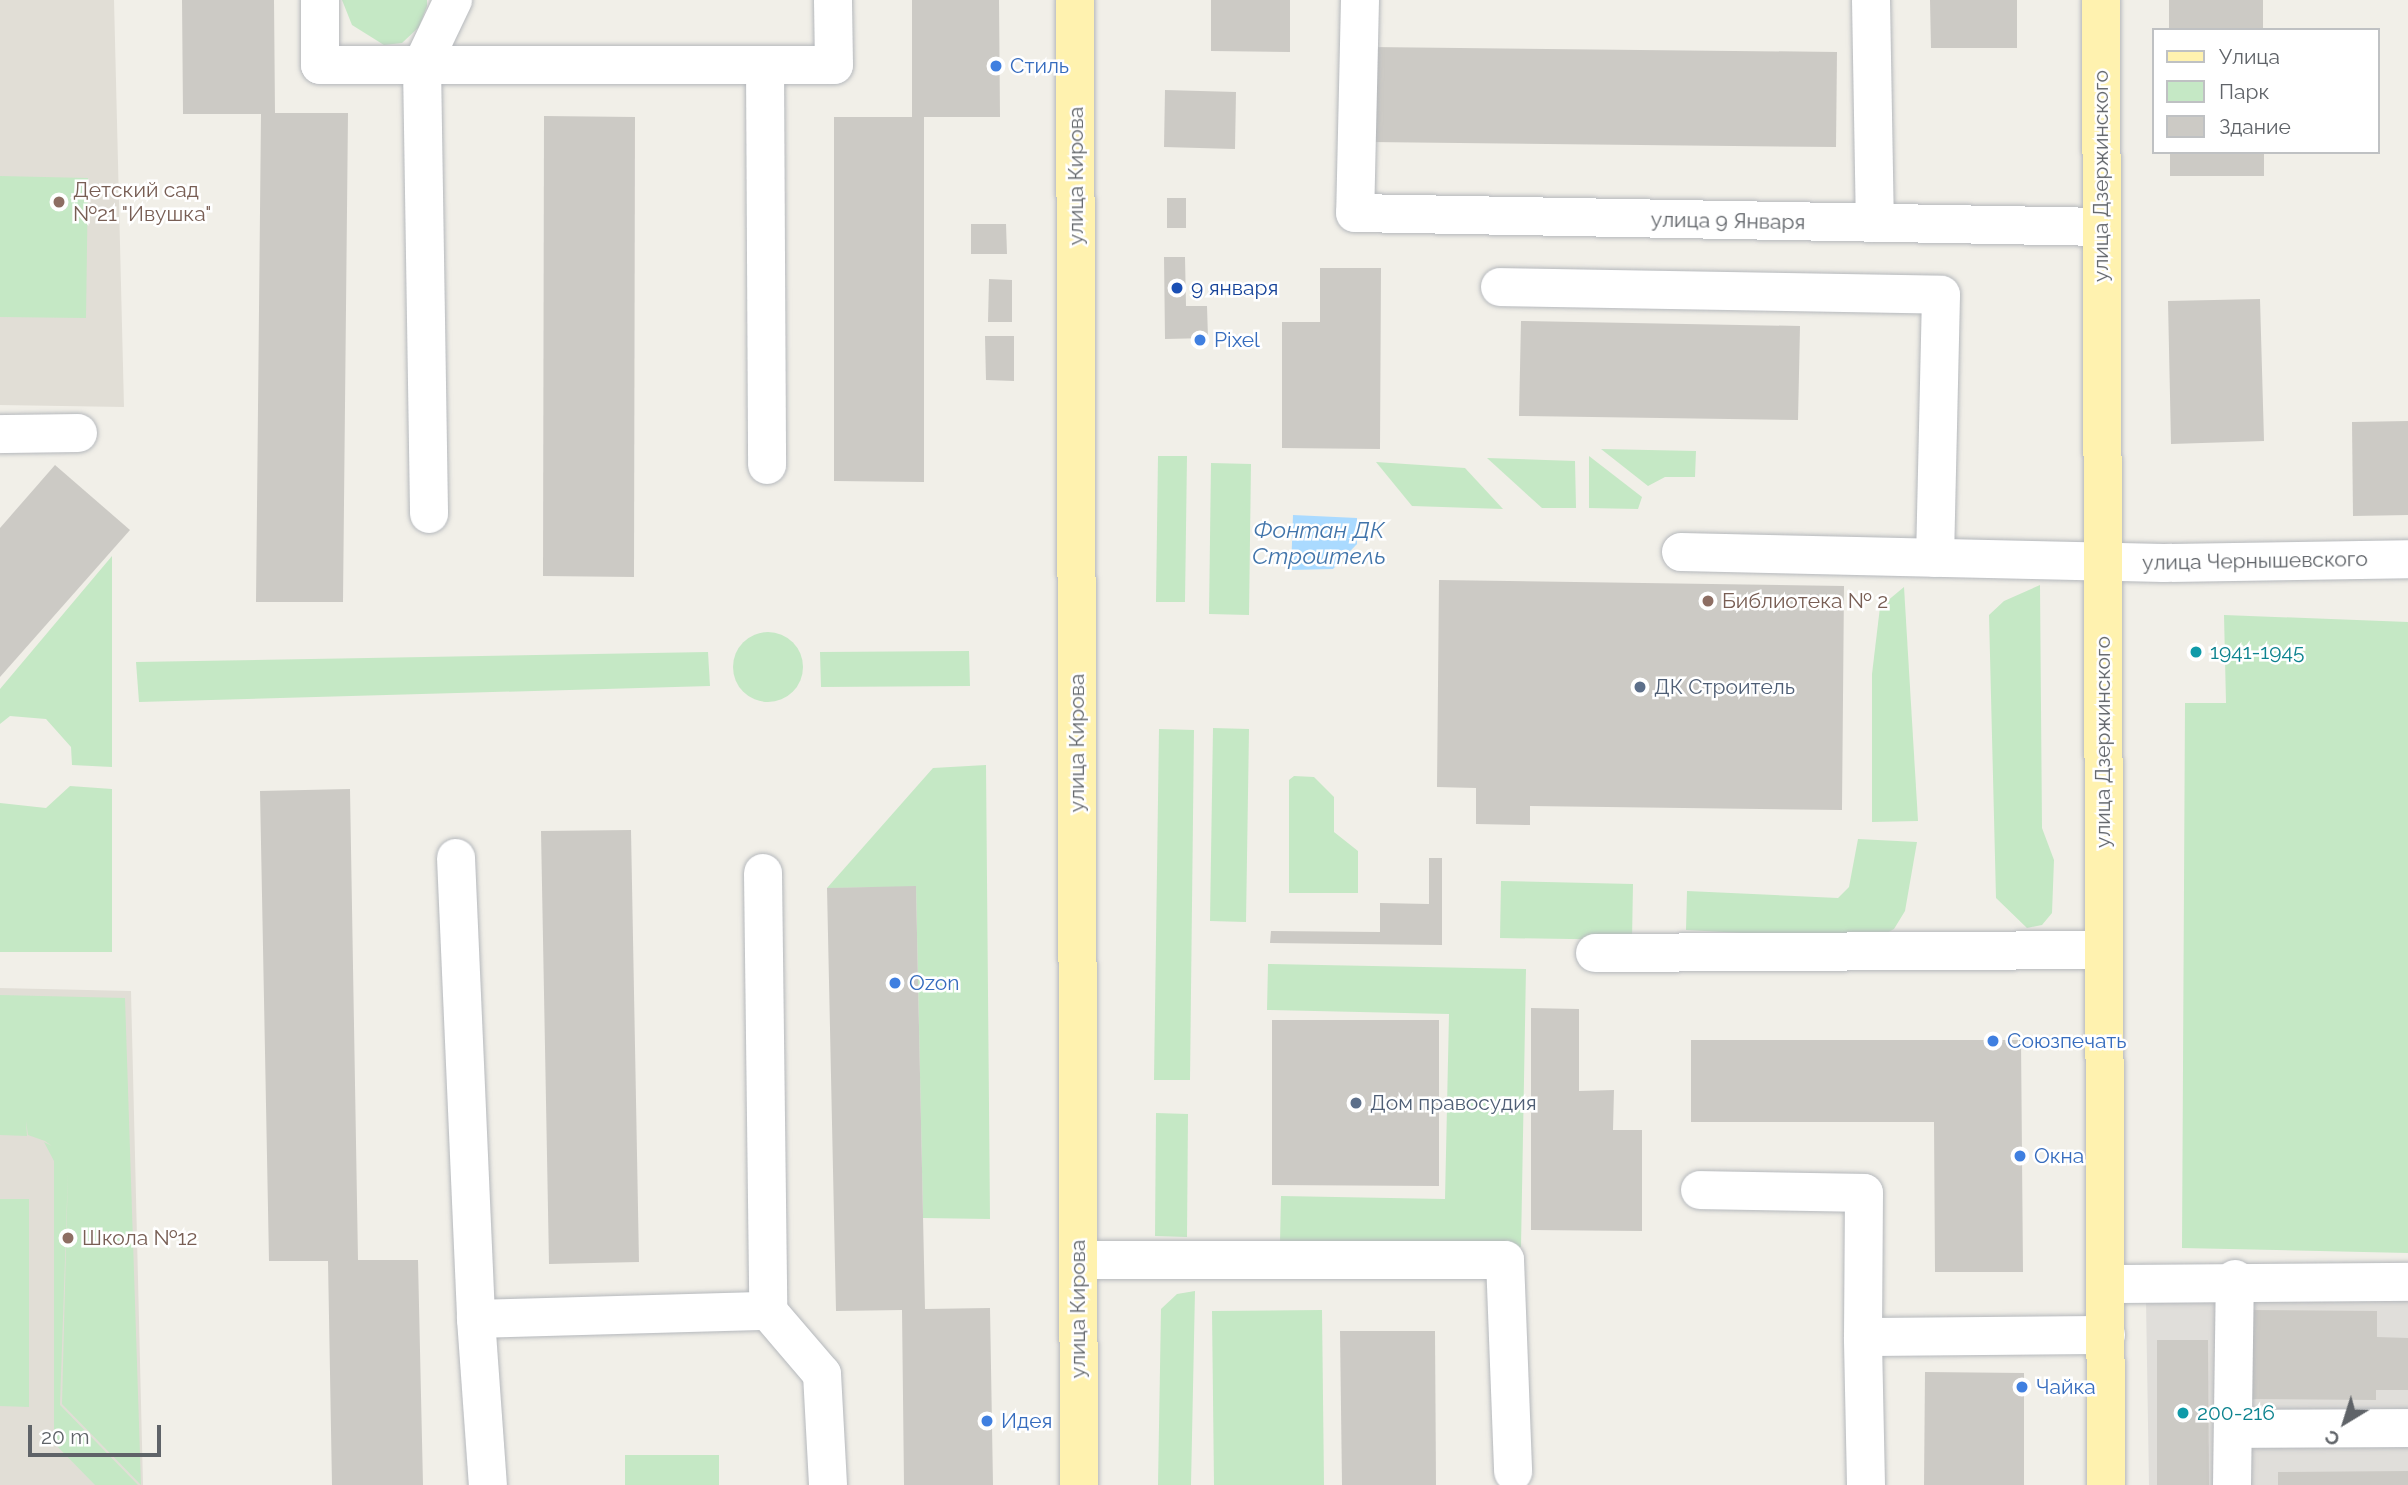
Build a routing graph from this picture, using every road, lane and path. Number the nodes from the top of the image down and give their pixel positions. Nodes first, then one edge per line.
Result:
1 (320, 0) edge
2 (453, 0) edge
3 (833, 0) edge
4 (1075, 0) edge
5 (1360, 0) edge
6 (1871, 0) edge
7 (2101, 0) edge
8 (422, 65) junction
9 (765, 65) junction
10 (1875, 223) junction
11 (2102, 227) junction
12 (1500, 287) dead end
13 (78, 433) dead end
14 (0, 434) edge
15 (767, 465) dead end
16 (429, 514) dead end
17 (1681, 552) dead end
18 (1935, 558) junction
19 (2408, 559) edge
20 (2103, 562) junction
21 (456, 858) dead end
22 (763, 873) dead end
23 (2104, 950) junction
24 (1595, 953) dead end
25 (1700, 1190) dead end
26 (1078, 1260) junction
27 (2235, 1279) junction
28 (2408, 1282) edge
29 (2105, 1284) junction
30 (768, 1311) junction
31 (476, 1319) junction
32 (2106, 1335) junction
33 (1863, 1337) junction
34 (2408, 1427) edge
35 (2233, 1429) junction
36 (1513, 1472) dead end
37 (488, 1485) edge
38 (828, 1485) edge
39 (1079, 1485) edge
40 (1866, 1485) edge
41 (2106, 1485) edge
42 (2232, 1485) edge

1 - 8 street
2 - 8 street
3 - 9 street
4 - 26 main road, улица Кирова
5 - 10 street, улица 9 Января
6 - 10 street
7 - 11 main road, улица Дзержинского
8 - 9 street
8 - 16 street
9 - 15 street
10 - 11 street, улица 9 Января
11 - 20 main road, улица Дзержинского
12 - 18 street
13 - 14 street
17 - 18 street, улица Чернышевского
18 - 20 street, улица Чернышевского
19 - 20 street, улица Чернышевского
20 - 23 main road, улица Дзержинского
21 - 31 street
22 - 30 street
23 - 24 street
23 - 29 main road, улица Дзержинского
25 - 33 street
26 - 36 street
26 - 39 main road, улица Кирова
27 - 28 street
27 - 29 street
27 - 35 street
29 - 32 main road, улица Дзержинского
30 - 31 street
30 - 38 street
31 - 37 street
32 - 33 street
32 - 41 main road, улица Дзержинского
33 - 40 street
34 - 35 street
35 - 42 street

